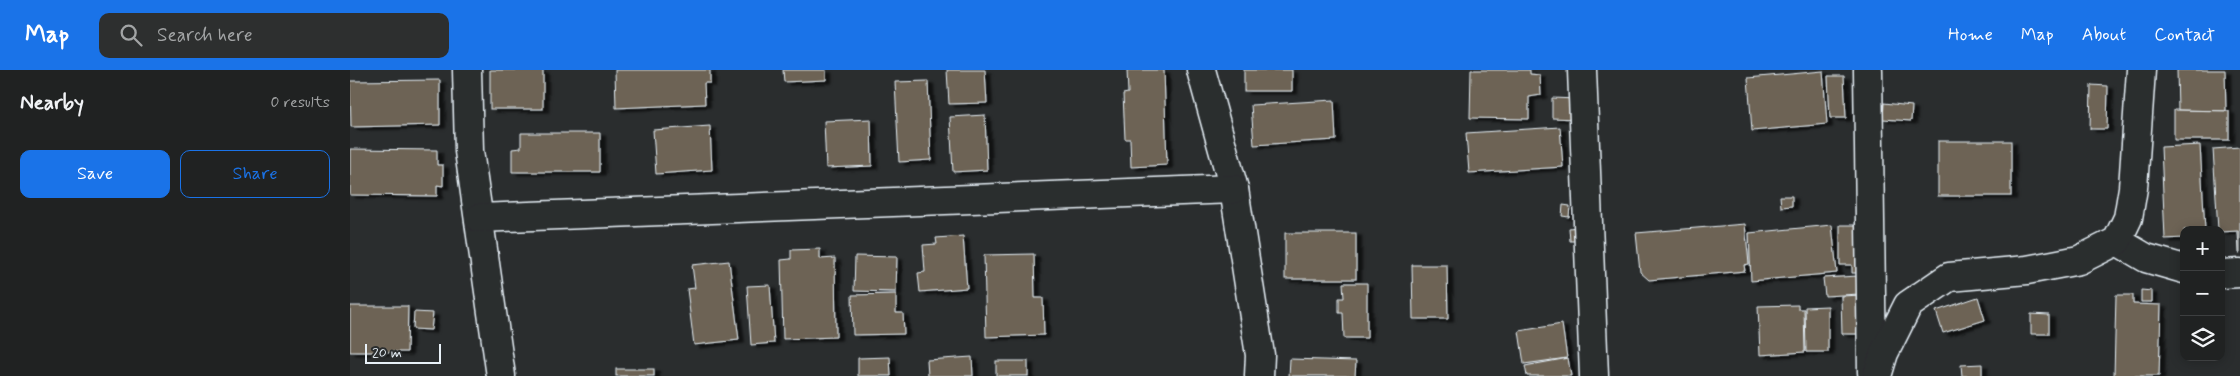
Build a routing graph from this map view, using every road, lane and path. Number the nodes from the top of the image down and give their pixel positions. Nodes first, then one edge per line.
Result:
1 (467, 70) edge
2 (1201, 70) edge
3 (1582, 70) edge
4 (1868, 70) edge
5 (2141, 70) edge
6 (1234, 189) junction
7 (479, 218) junction
8 (2117, 241) junction
9 (2180, 268) edge
10 (2240, 273) edge
11 (2225, 274) edge
12 (1871, 288) junction
13 (1908, 305) junction
14 (501, 376) edge
15 (1259, 376) edge
16 (1594, 376) edge
17 (1872, 376) edge
18 (1877, 376) edge

1 - 7 street
2 - 6 street
3 - 16 street
4 - 12 street
5 - 8 street
6 - 7 street
6 - 15 street
7 - 14 street
8 - 9 street
8 - 13 street
10 - 11 street
12 - 13 street
12 - 17 street
13 - 18 street

